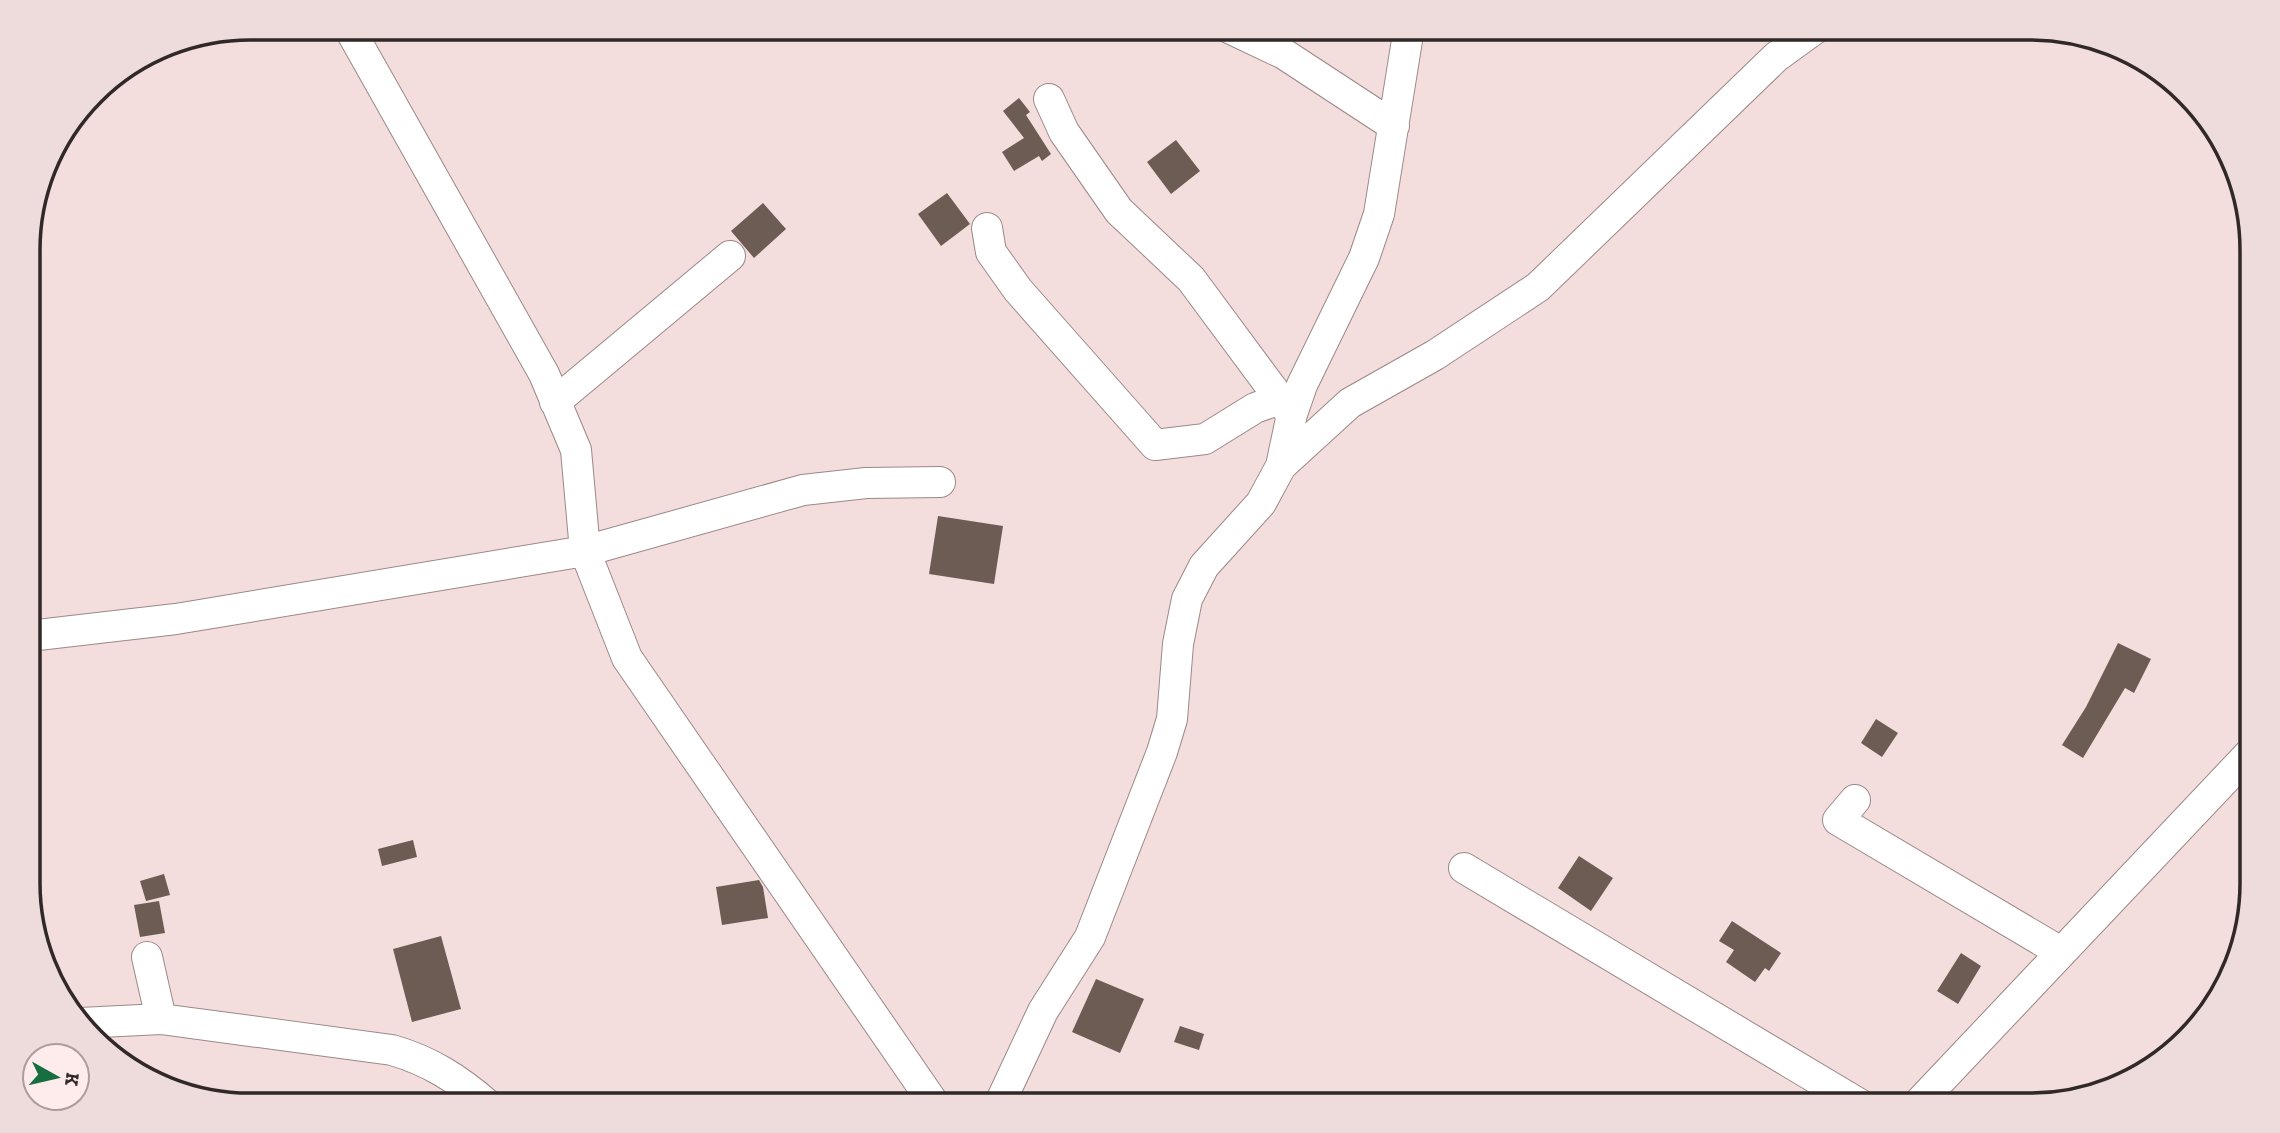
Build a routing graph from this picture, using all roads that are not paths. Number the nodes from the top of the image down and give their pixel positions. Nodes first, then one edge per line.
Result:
1 (356, 40) edge
2 (1254, 40) edge
3 (1407, 40) edge
4 (1799, 40) edge
5 (1049, 99) dead end
6 (1394, 126) junction
7 (987, 228) dead end
8 (730, 256) dead end
9 (555, 401) junction
10 (1285, 407) junction
11 (1281, 466) junction
12 (940, 482) dead end
13 (585, 551) junction
14 (40, 635) edge
15 (2240, 763) edge
16 (1855, 800) dead end
17 (1464, 867) dead end
18 (2059, 951) junction
19 (147, 957) dead end
20 (161, 1019) junction
21 (93, 1022) edge
22 (1840, 1092) edge
23 (1929, 1092) edge
24 (474, 1093) edge
25 (927, 1093) edge
26 (1004, 1093) edge

1 - 9 street
2 - 6 street
3 - 6 street
4 - 11 street
5 - 10 street
6 - 10 street
7 - 10 street
8 - 9 street
9 - 13 street
10 - 11 street
11 - 26 street
12 - 13 street
13 - 14 street
13 - 25 street
15 - 18 street
16 - 18 street
17 - 22 street
18 - 23 street
19 - 20 street
20 - 21 street
20 - 24 street

